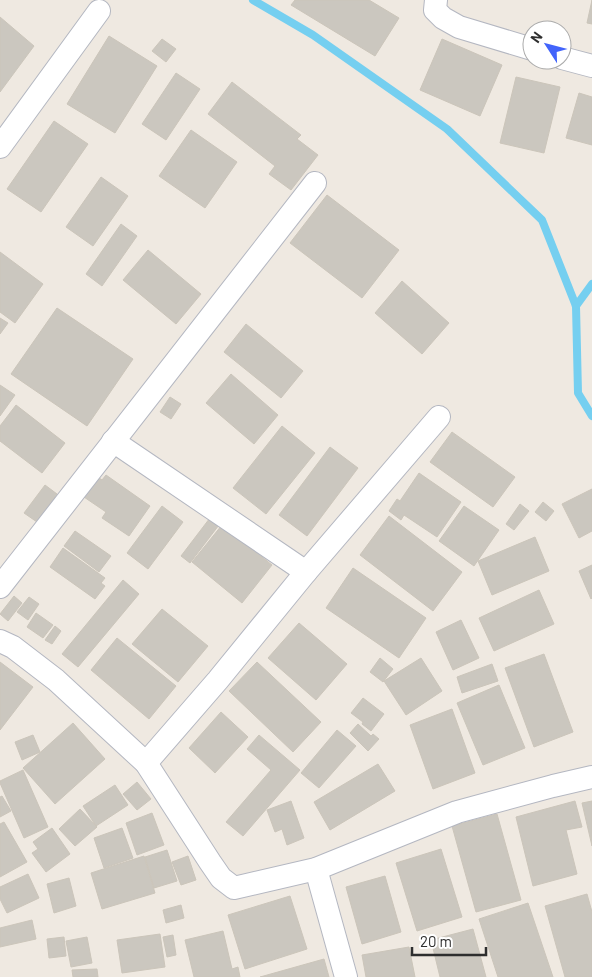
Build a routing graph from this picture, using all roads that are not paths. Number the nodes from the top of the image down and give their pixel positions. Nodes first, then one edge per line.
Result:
1 (436, 0) edge
2 (99, 12) dead end
3 (522, 46) edge
4 (572, 61) edge
5 (592, 66) edge
6 (0, 147) edge
7 (315, 183) dead end
8 (439, 417) dead end
9 (113, 441) junction
10 (306, 572) junction
11 (0, 587) edge
12 (0, 641) edge
13 (146, 763) junction
14 (592, 778) edge
15 (316, 869) junction
16 (346, 977) edge

1 - 3 street
2 - 6 street
4 - 5 street
7 - 9 street
8 - 10 street
9 - 10 street
9 - 11 street
10 - 13 street
12 - 13 street
13 - 15 street
14 - 15 street
15 - 16 street

